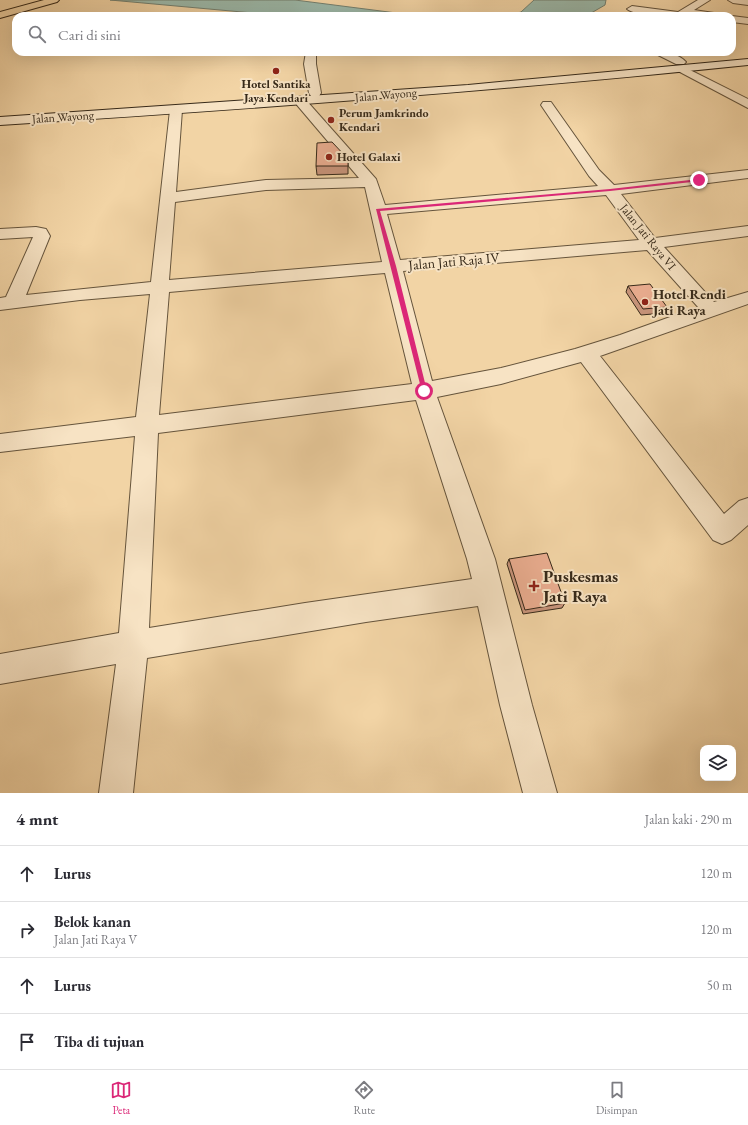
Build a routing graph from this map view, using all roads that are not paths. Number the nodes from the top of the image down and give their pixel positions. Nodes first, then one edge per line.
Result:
1 (39, 0) edge
2 (54, 0) edge
3 (705, 0) edge
4 (733, 0) edge
5 (748, 2) edge
6 (632, 9) dead end
7 (0, 11) edge
8 (661, 12) edge
9 (684, 12) edge
10 (0, 15) edge
11 (736, 20) edge
12 (748, 21) edge
13 (311, 56) edge
14 (666, 56) edge
15 (748, 56) edge
16 (748, 62) edge
17 (681, 66) junction
18 (315, 93) junction
19 (301, 102) junction
20 (748, 104) edge
21 (547, 105) dead end
22 (176, 110) junction
23 (0, 113) edge
24 (0, 121) edge
25 (748, 174) edge
26 (371, 182) junction
27 (610, 190) junction
28 (167, 198) junction
29 (377, 210) junction
30 (748, 231) edge
31 (0, 234) edge
32 (651, 244) junction
33 (394, 266) junction
34 (159, 288) junction
35 (748, 298) edge
36 (7, 303) edge
37 (710, 310) junction
38 (585, 352) junction
39 (424, 391) junction
40 (147, 424) junction
41 (0, 443) edge
42 (748, 509) edge
43 (488, 591) junction
44 (133, 646) junction
45 (0, 669) edge
46 (116, 793) edge
47 (540, 793) edge

1 - 7 highway
2 - 10 highway
3 - 9 street
4 - 5 street
6 - 8 street
11 - 12 street
13 - 18 street
14 - 17 street
15 - 17 street, Jalan Wayong
16 - 17 street, Jalan Wayong
17 - 18 street, Jalan Wayong
17 - 19 street, Jalan Wayong
17 - 20 street
18 - 23 street, Jalan Wayong
19 - 22 street, Jalan Wayong
19 - 26 street
21 - 27 street, Jalan Jati Raya VI
22 - 24 street, Jalan Wayong
22 - 28 street
25 - 27 street
26 - 28 street
26 - 29 street
27 - 29 street
27 - 32 street, Jalan Jati Raya VI
28 - 34 street
29 - 33 street
30 - 32 street, Jalan Jati Raja IV
31 - 36 street
32 - 33 street, Jalan Jati Raja IV
32 - 37 street, Jalan Jati Raya VI
33 - 34 street, Jalan Jati Raja IV
33 - 39 street
34 - 36 street, Jalan Jati Raja IV
34 - 40 street
35 - 37 street
37 - 38 street
38 - 39 street
38 - 42 street
39 - 40 street
39 - 43 street
40 - 41 street
40 - 44 street
43 - 44 street
43 - 47 street
44 - 45 street
44 - 46 street

